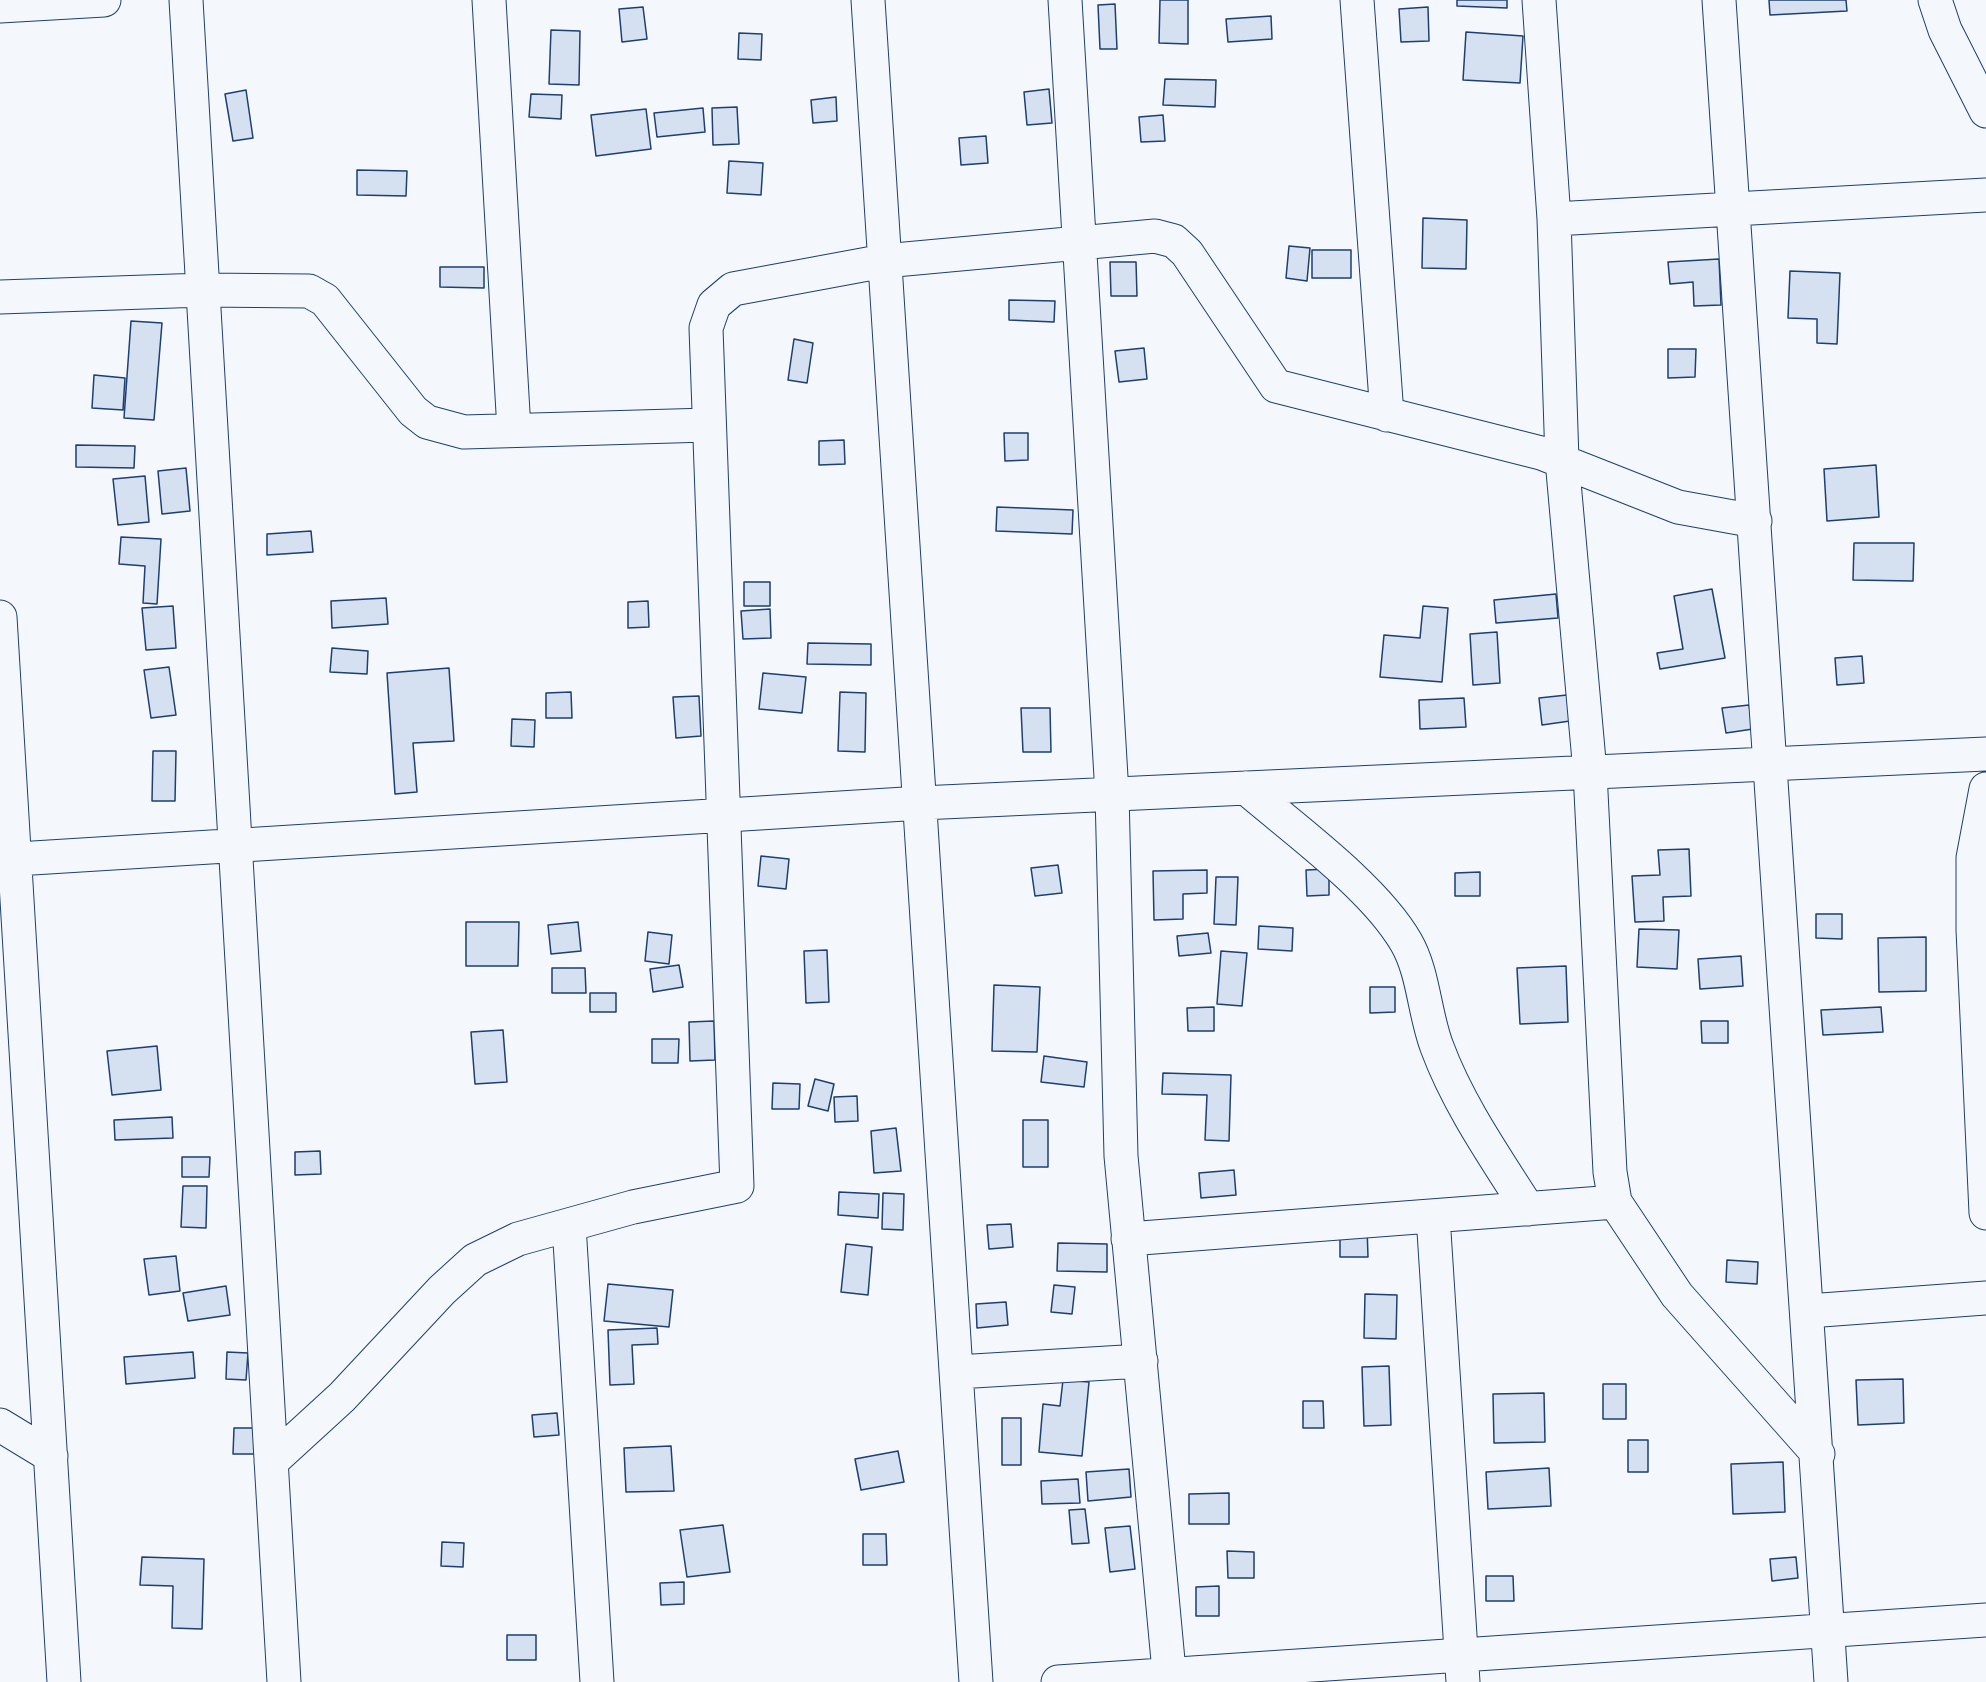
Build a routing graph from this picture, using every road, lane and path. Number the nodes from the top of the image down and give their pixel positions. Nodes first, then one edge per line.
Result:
1 (104, 0) edge
2 (186, 0) edge
3 (489, 0) edge
4 (868, 0) edge
5 (1065, 0) edge
6 (1357, 0) edge
7 (1539, 0) edge
8 (1719, 0) edge
9 (1935, 0) edge
10 (0, 6) edge
11 (1986, 111) edge
12 (1986, 195) edge
13 (1733, 210) junction
14 (1554, 219) junction
15 (1079, 241) junction
16 (884, 261) junction
17 (203, 290) junction
18 (0, 297) edge
19 (1387, 415) junction
20 (708, 425) junction
21 (514, 430) junction
22 (1562, 460) junction
23 (1755, 521) junction
24 (0, 617) edge
25 (1986, 754) edge
26 (1771, 763) junction
27 (1590, 772) junction
28 (1246, 788) junction
29 (1986, 789) edge
30 (1112, 794) junction
31 (921, 802) junction
32 (722, 815) junction
33 (235, 845) junction
34 (6, 860) edge
35 (1615, 1202) junction
36 (1528, 1209) junction
37 (1986, 1213) edge
38 (1433, 1216) junction
39 (569, 1225) junction
40 (1128, 1239) junction
41 (1986, 1298) edge
42 (1808, 1311) junction
43 (1140, 1360) junction
44 (957, 1372) junction
45 (0, 1425) edge
46 (1818, 1454) junction
47 (51, 1456) junction
48 (271, 1462) junction
49 (1986, 1620) edge
50 (1829, 1630) junction
51 (1462, 1668) edge
52 (1169, 1678) edge
53 (64, 1682) edge
54 (284, 1682) edge
55 (597, 1682) edge
56 (976, 1682) edge
57 (1058, 1682) edge
58 (1831, 1682) edge

1 - 10 street
2 - 17 street
3 - 21 street
4 - 16 street
5 - 15 street
6 - 19 street
7 - 14 street
8 - 13 street
9 - 11 street
12 - 13 street
13 - 14 street
13 - 23 street
14 - 22 street
15 - 16 street
15 - 19 street
15 - 30 street
16 - 20 street
16 - 31 street
17 - 18 street
17 - 21 street
17 - 33 street
19 - 22 street
20 - 21 street
20 - 32 street
22 - 23 street
22 - 27 street
23 - 26 street
24 - 34 street
25 - 26 street
26 - 27 street
26 - 42 street
27 - 28 street
27 - 35 street
28 - 30 street
28 - 36 street
29 - 37 street
30 - 31 street
30 - 40 street
31 - 32 street
31 - 44 street
32 - 33 street
32 - 39 street
33 - 34 street
33 - 48 street
34 - 47 street
35 - 36 street
35 - 46 street
36 - 38 street
38 - 40 street
38 - 51 street
39 - 48 street
39 - 55 street
40 - 43 street
41 - 42 street
42 - 46 street
43 - 44 street
43 - 52 street
44 - 56 street
45 - 47 street
46 - 50 street
47 - 53 street
48 - 54 street
49 - 50 street
50 - 51 street
50 - 58 street
51 - 52 street
52 - 57 street

